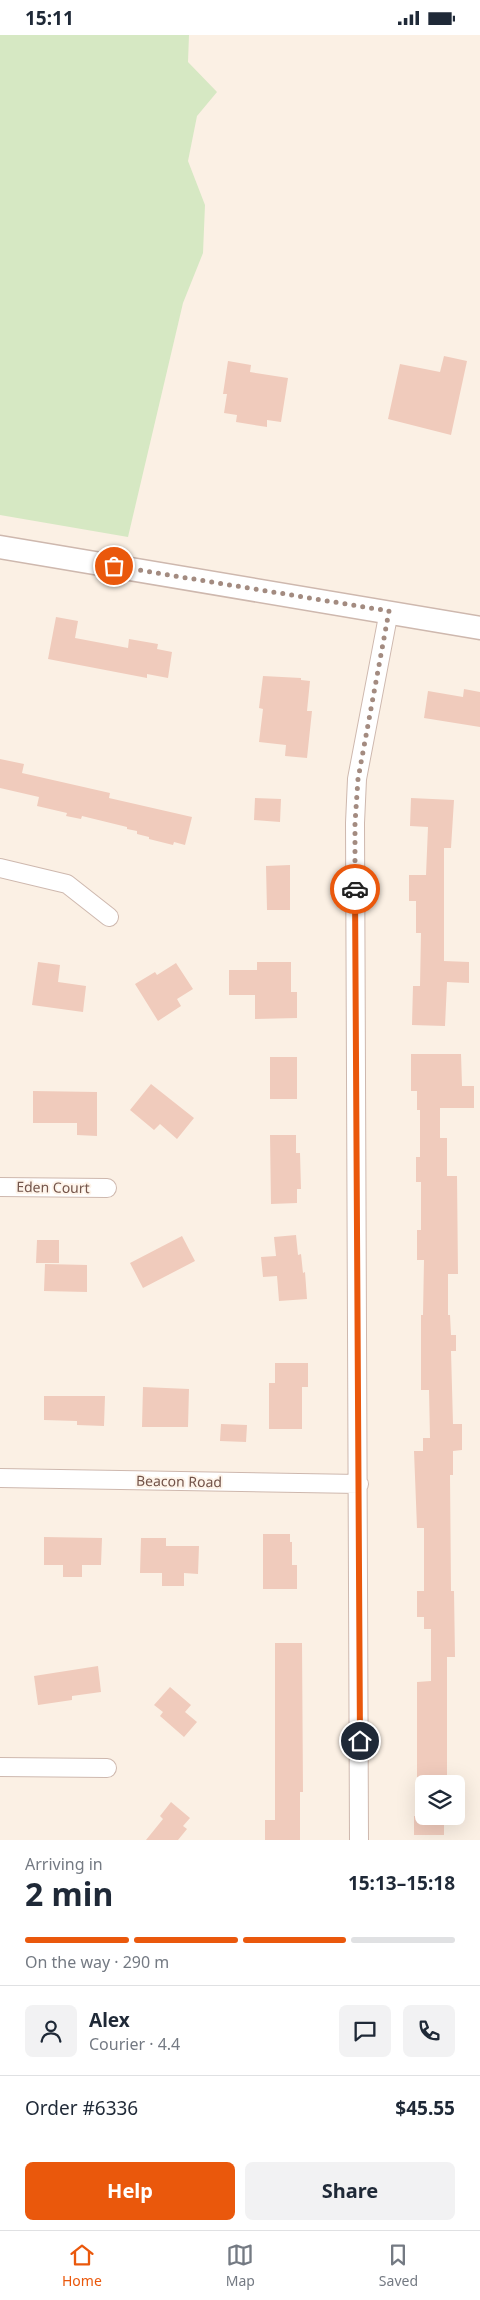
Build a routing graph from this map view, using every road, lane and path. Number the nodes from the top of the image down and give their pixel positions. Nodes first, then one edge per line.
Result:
1 (0, 547) edge
2 (389, 611) junction
3 (480, 628) edge
4 (0, 868) edge
5 (109, 917) dead end
6 (0, 1187) edge
7 (107, 1188) dead end
8 (0, 1478) edge
9 (359, 1484) junction
10 (0, 1767) edge
11 (107, 1768) dead end
12 (359, 1840) edge

1 - 2 street
2 - 3 street
2 - 9 street
4 - 5 street
6 - 7 street, Eden Court
8 - 9 street, Beacon Road
9 - 12 street
10 - 11 street

